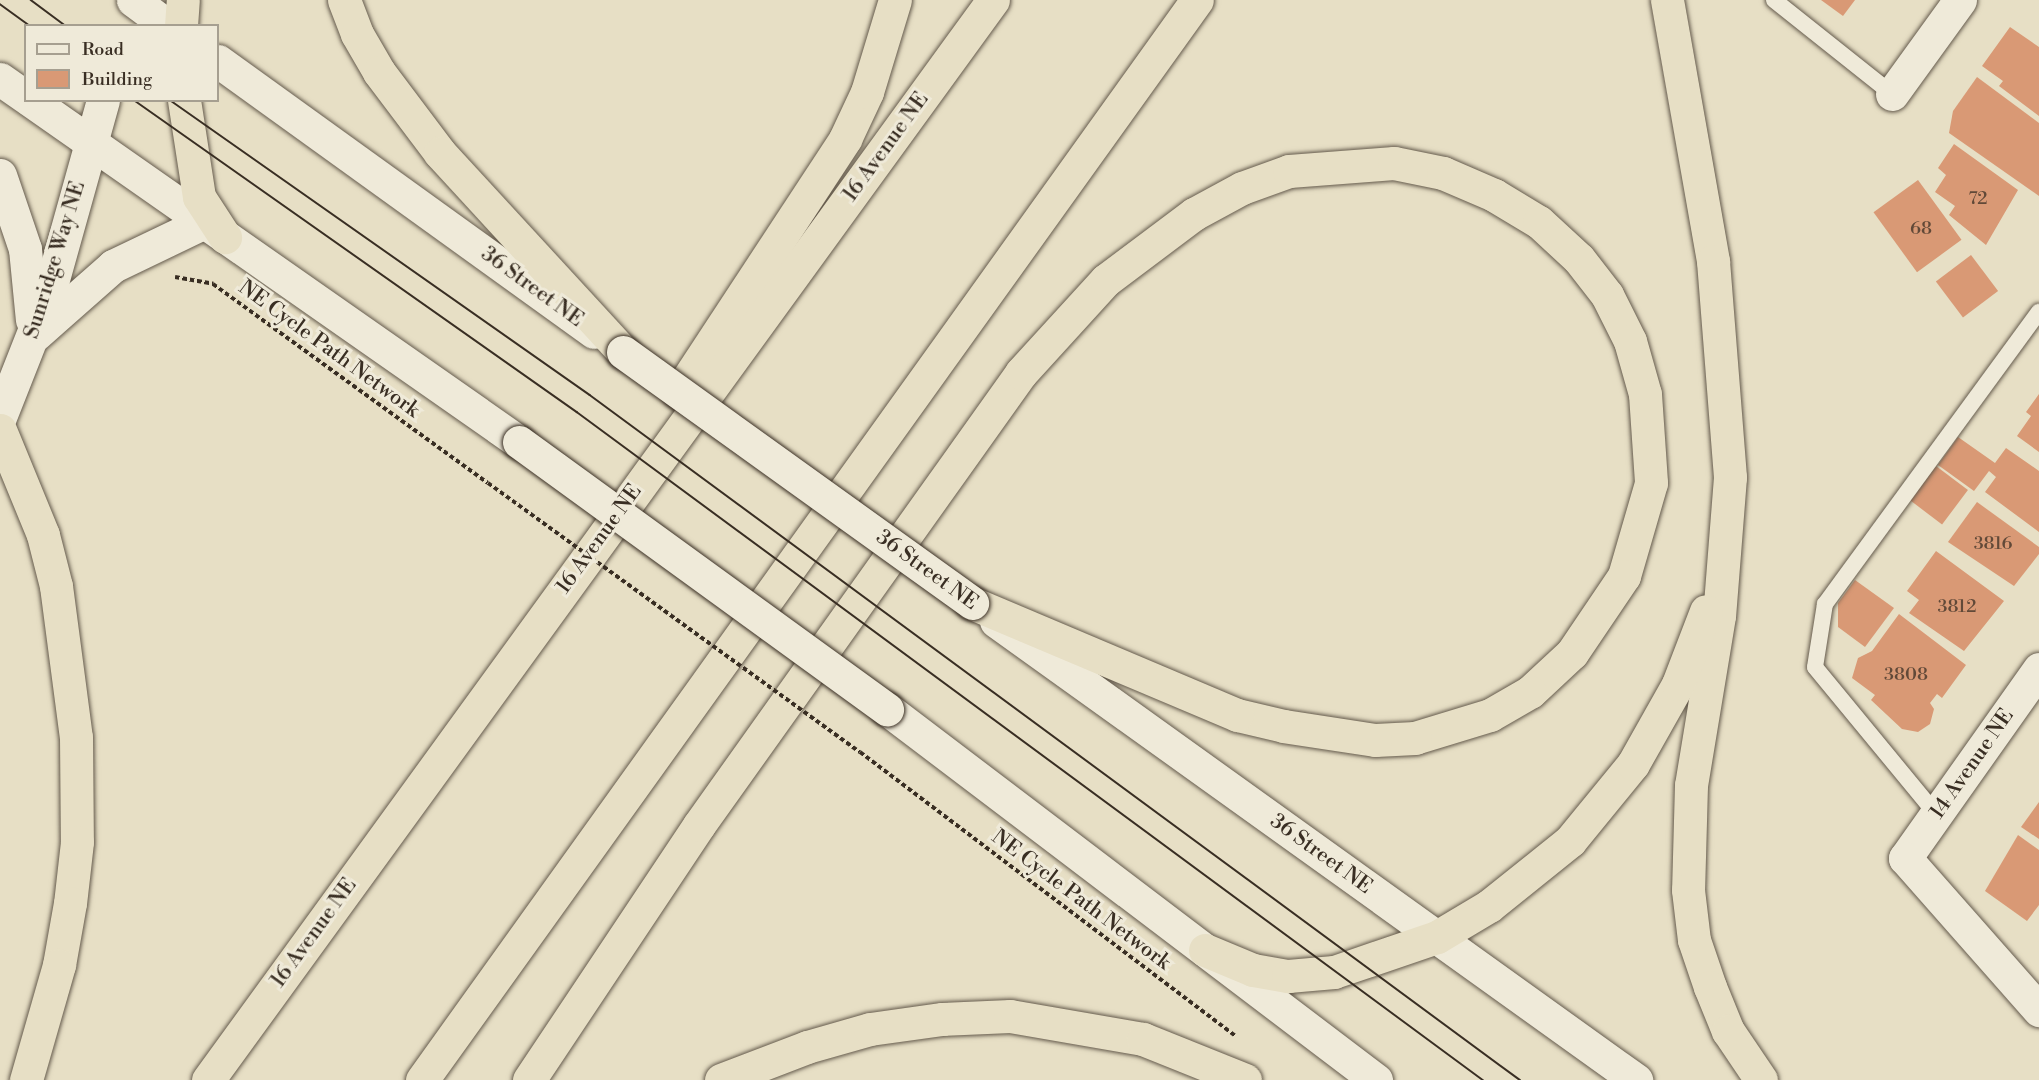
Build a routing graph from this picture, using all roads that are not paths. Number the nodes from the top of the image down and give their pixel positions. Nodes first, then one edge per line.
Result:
1 (127, 0) edge
2 (133, 0) edge
3 (183, 0) edge
4 (344, 0) edge
5 (895, 0) edge
6 (993, 0) edge
7 (1197, 0) edge
8 (1667, 0) edge
9 (1774, 0) edge
10 (1960, 0) edge
11 (122, 24) edge
12 (165, 24) edge
13 (181, 24) edge
14 (219, 62) edge
15 (0, 80) edge
16 (1892, 94) joint
17 (24, 96) edge
18 (33, 102) edge
19 (102, 102) edge
20 (184, 102) edge
21 (91, 143) junction
22 (0, 175) edge
23 (215, 230) junction
24 (2039, 312) edge
25 (32, 337) junction
26 (623, 352) junction
27 (0, 417) edge
28 (0, 430) edge
29 (636, 487) junction
30 (1725, 537) junction
31 (972, 603) junction
32 (2039, 669) edge
33 (1936, 814) junction
34 (1437, 937) junction
35 (1206, 950) junction
36 (2039, 1010) edge
37 (26, 1080) edge
38 (208, 1080) edge
39 (422, 1080) edge
40 (529, 1080) edge
41 (721, 1080) edge
42 (1245, 1080) edge
43 (1376, 1080) edge
44 (1636, 1080) edge
45 (1761, 1080) edge

1 - 11 main road
2 - 12 main road
3 - 13 highway
4 - 26 highway
5 - 29 highway
6 - 29 highway, 16 Avenue NE
7 - 39 highway
8 - 30 highway
9 - 16 lane
10 - 16 main road
14 - 26 main road, 36 Street NE
15 - 17 main road
18 - 21 main road
19 - 21 main road, Sunridge Way NE
20 - 23 highway
21 - 23 main road
21 - 25 main road, Sunridge Way NE
22 - 25 main road
23 - 25 main road
23 - 35 main road, bridge
24 - 33 lane
25 - 27 main road, Sunridge Way NE
26 - 31 main road, 36 Street NE, bridge
28 - 37 highway
29 - 38 highway, 16 Avenue NE
30 - 34 highway
30 - 45 highway
31 - 34 main road, 36 Street NE
31 - 40 highway
32 - 33 main road, 14 Avenue NE
33 - 36 main road, 14 Avenue NE
34 - 35 highway
34 - 44 main road, 36 Street NE
35 - 43 main road
41 - 42 highway

